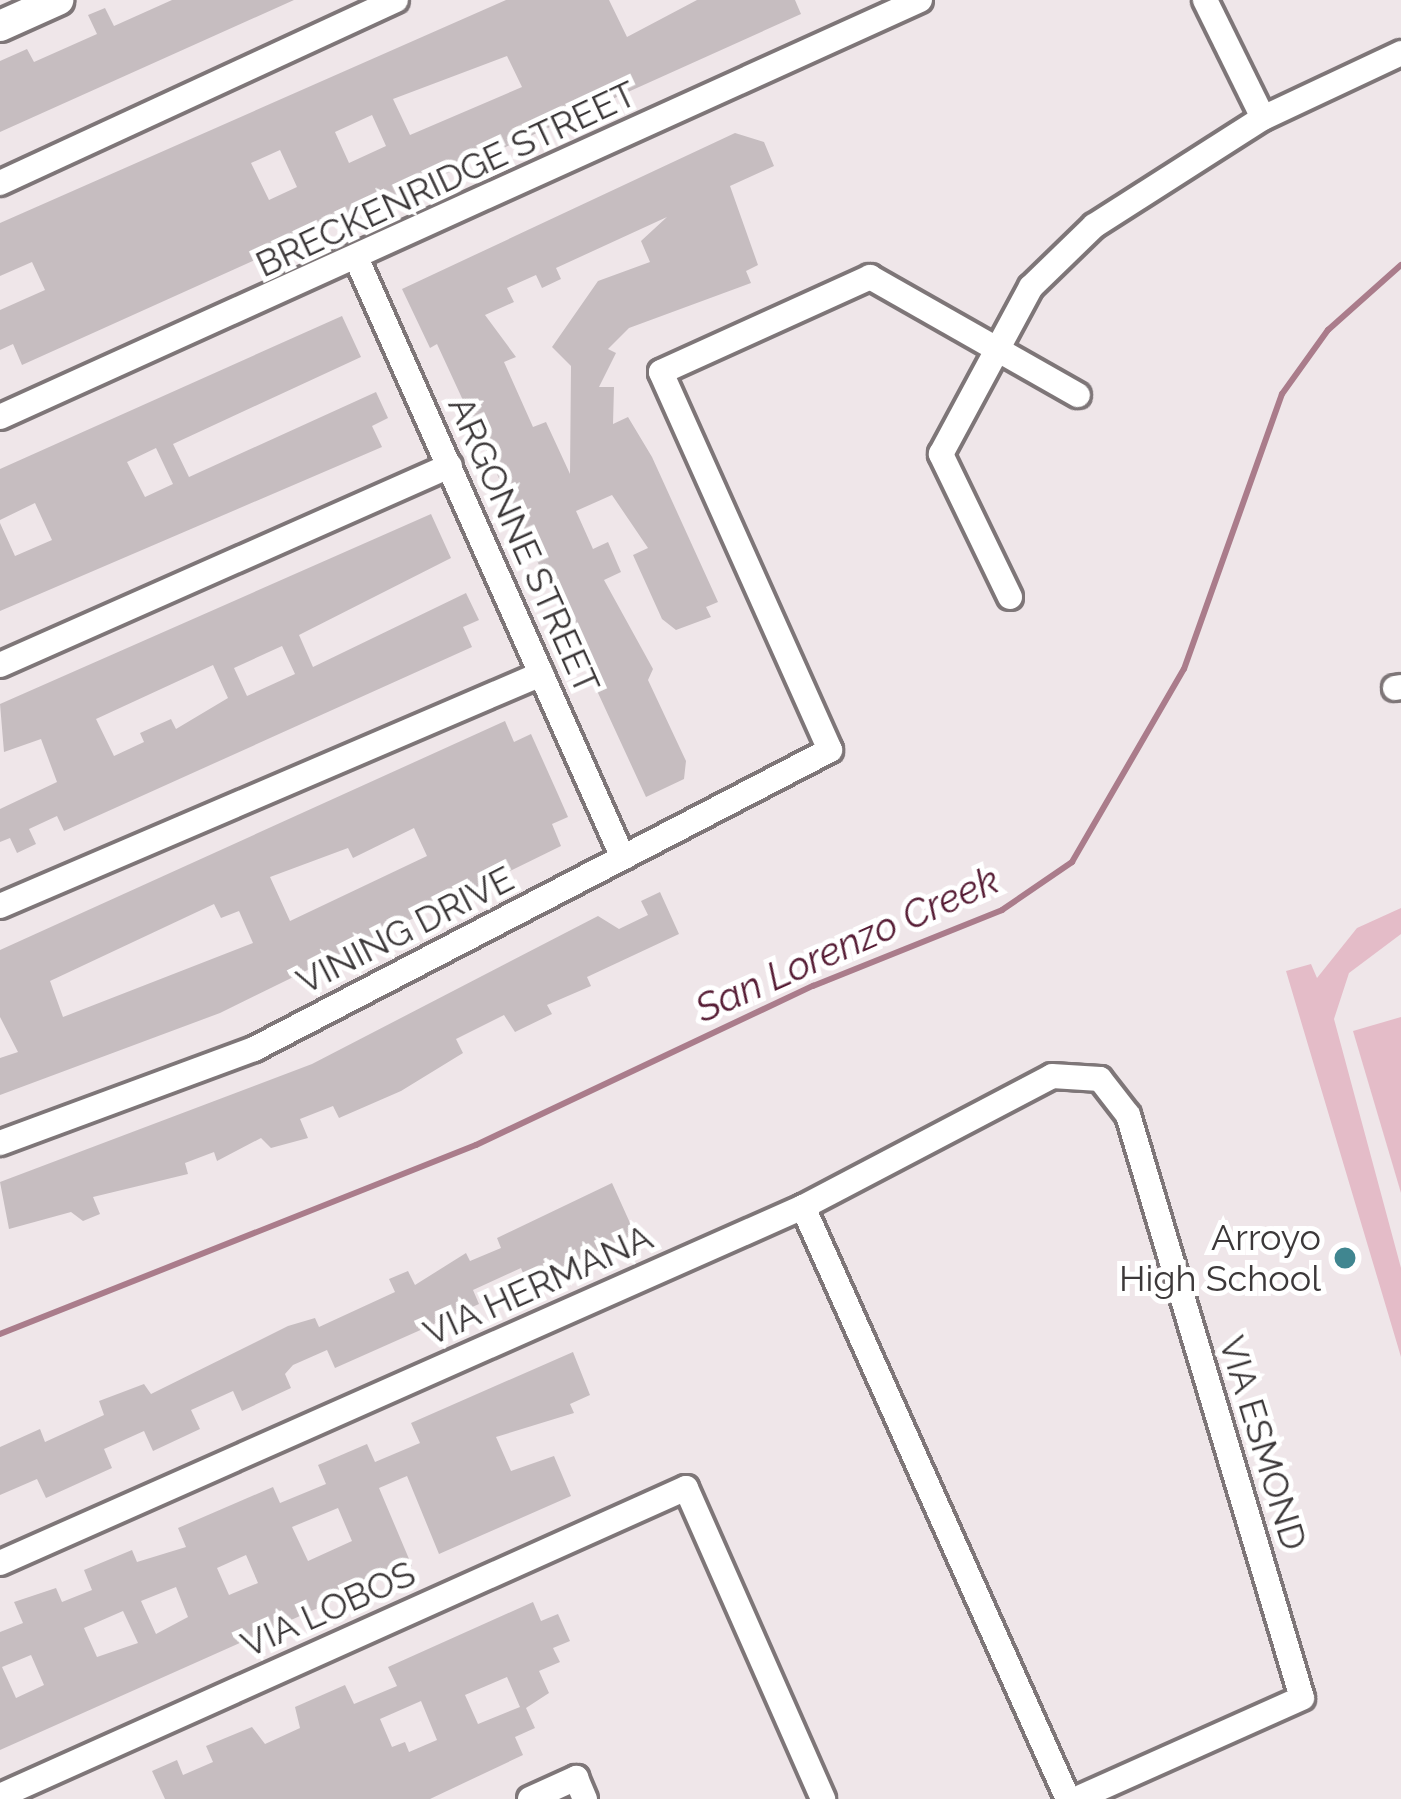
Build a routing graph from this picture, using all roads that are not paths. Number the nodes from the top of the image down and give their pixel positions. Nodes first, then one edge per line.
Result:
1 (58, 0) edge
2 (396, 0) edge
3 (920, 0) edge
4 (1205, 0) edge
5 (0, 26) edge
6 (1401, 53) edge
7 (1263, 118) junction
8 (0, 183) edge
9 (358, 262) junction
10 (1001, 352) junction
11 (1078, 395) dead end
12 (0, 417) edge
13 (450, 466) junction
14 (1010, 597) dead end
15 (0, 665) edge
16 (542, 674) junction
17 (623, 858) junction
18 (0, 907) edge
19 (1100, 1078) joint
20 (0, 1143) edge
21 (803, 1207) junction
22 (0, 1563) edge
23 (0, 1796) edge
24 (530, 1799) edge
25 (585, 1799) edge
26 (823, 1799) edge
27 (1072, 1799) edge

1 - 5 main road
2 - 8 street
3 - 9 street, BRECKENRIDGE STREET
4 - 7 street
6 - 7 street
7 - 10 street
9 - 12 street, BRECKENRIDGE STREET
9 - 13 street, ARGONNE STREET
10 - 11 street
10 - 14 street
10 - 17 street, VINING DRIVE
13 - 15 street
13 - 16 street, ARGONNE STREET
16 - 17 street, ARGONNE STREET
16 - 18 street
17 - 20 street, VINING DRIVE
19 - 21 street, VIA HERMANA
19 - 27 street, VIA ESMOND
21 - 22 street, VIA HERMANA
21 - 27 street
23 - 26 street, VIA LOBOS
24 - 25 street

